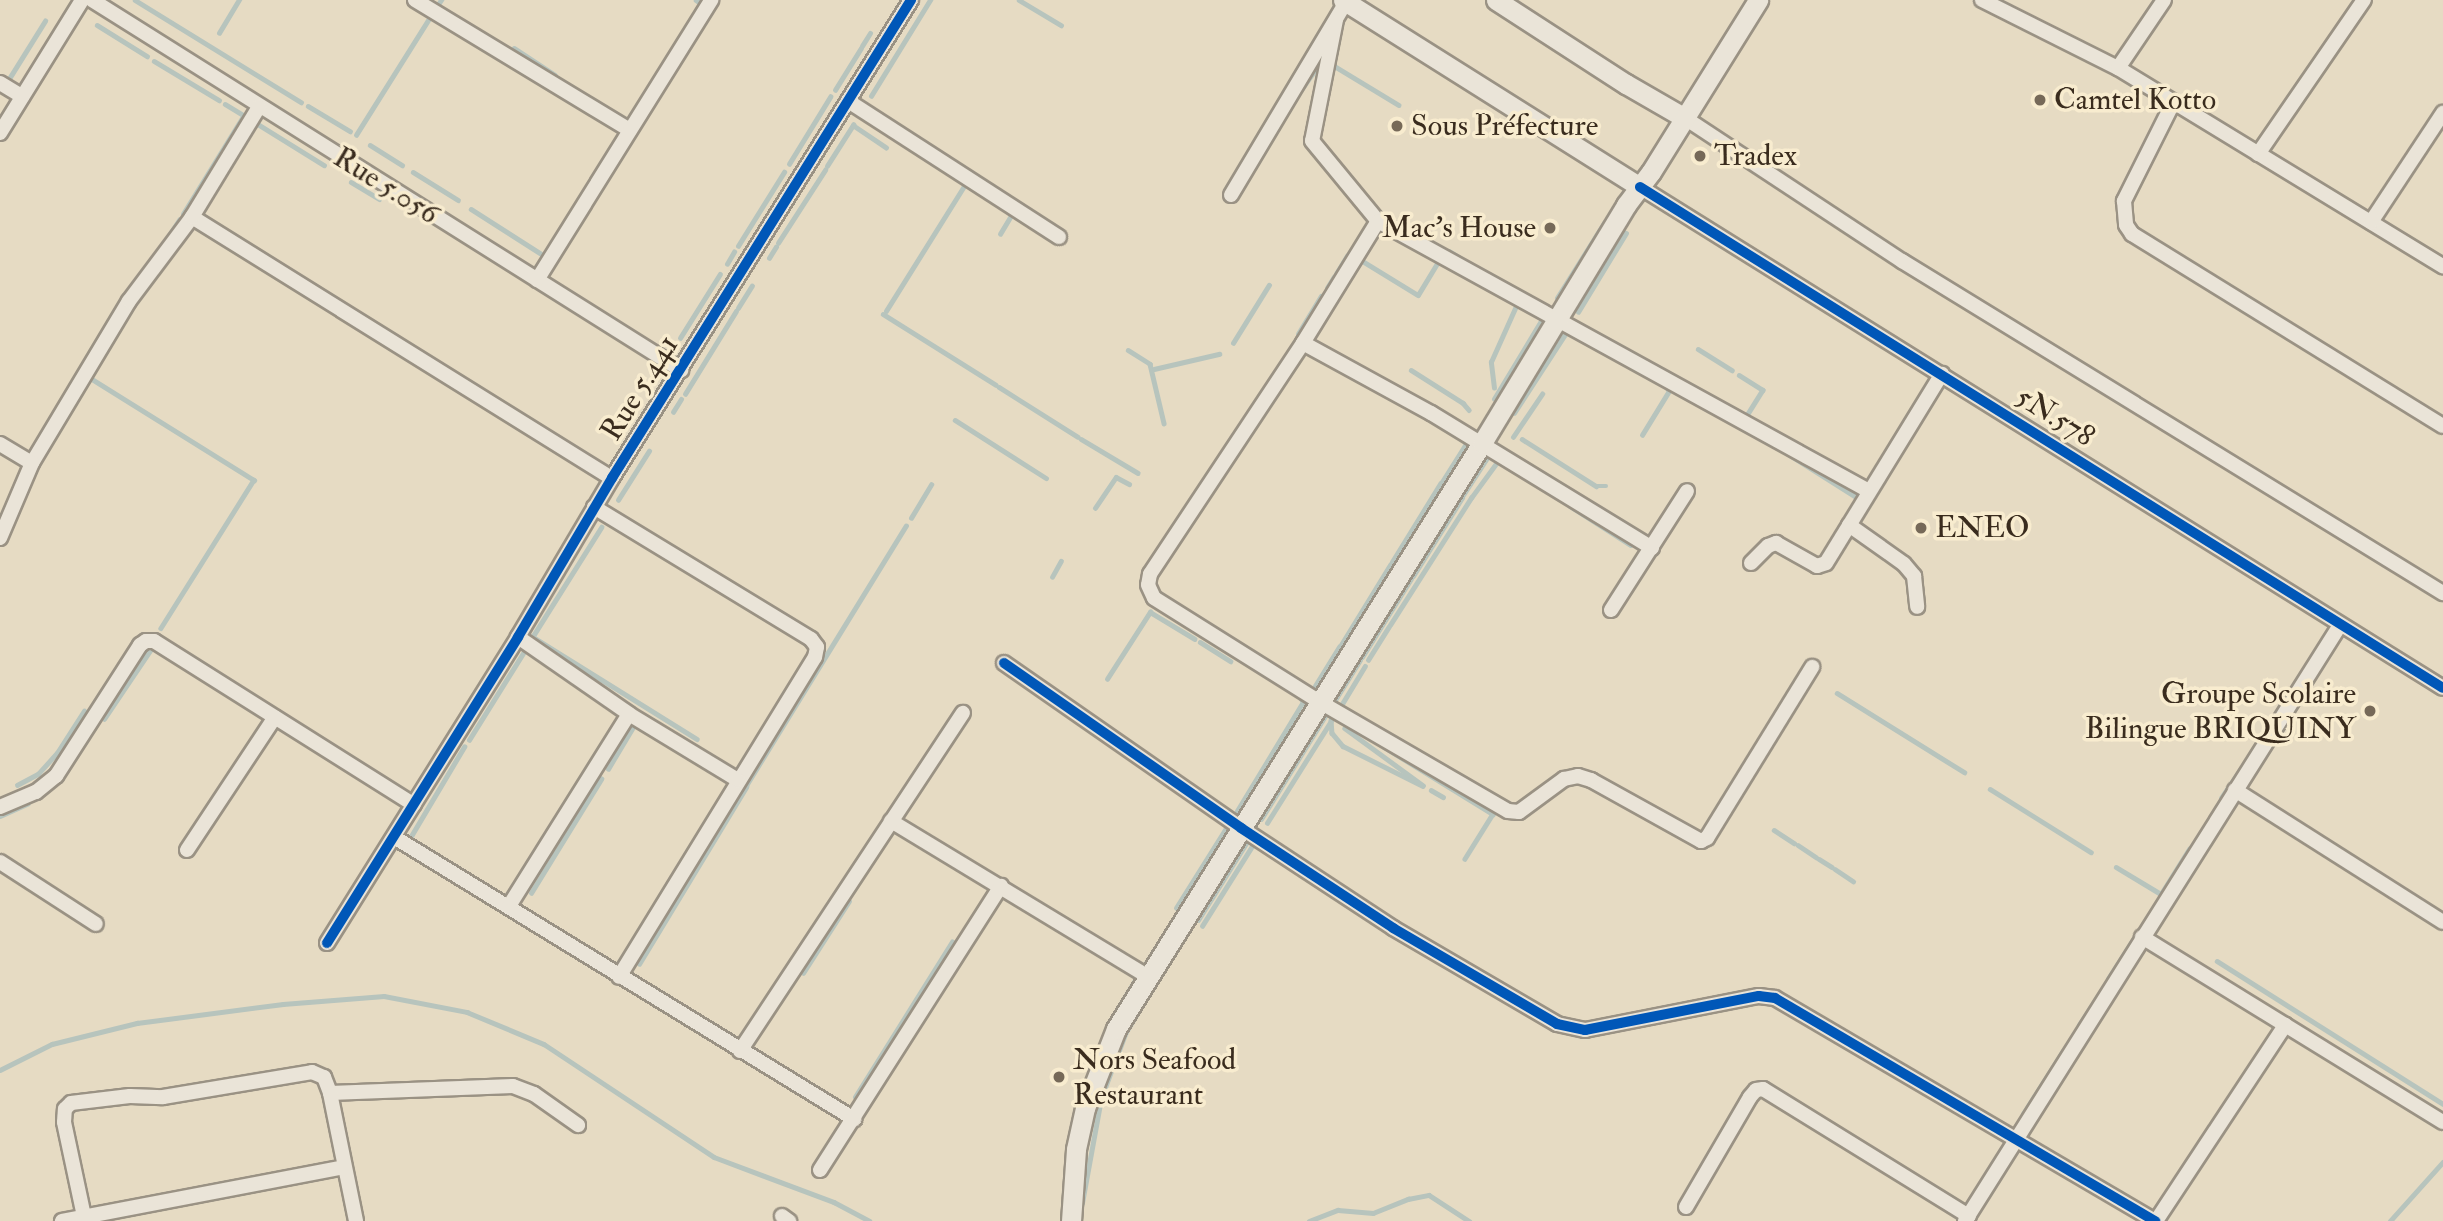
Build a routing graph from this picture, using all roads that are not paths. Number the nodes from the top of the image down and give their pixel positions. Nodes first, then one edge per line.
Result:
1 (82, 0) edge
2 (92, 0) edge
3 (415, 0) edge
4 (911, 0) edge
5 (1496, 0) edge
6 (1758, 0) edge
7 (1982, 0) edge
8 (2164, 0) edge
9 (2364, 0) edge
10 (708, 1) edge
11 (1345, 1) edge
12 (1336, 20) junction
13 (2118, 68) junction
14 (0, 83) edge
15 (22, 96) junction
16 (848, 101) junction
17 (2173, 103) junction
18 (259, 107) junction
19 (2443, 113) edge
20 (1685, 117) junction
21 (630, 130) junction
22 (0, 133) edge
23 (2258, 154) junction
24 (1640, 187) junction
25 (1231, 195) dead end
26 (192, 217) junction
27 (1378, 221) junction
28 (2371, 222) junction
29 (1059, 237) dead end
30 (2443, 266) edge
31 (537, 280) junction
32 (1557, 318) junction
33 (1303, 344) junction
34 (681, 370) junction
35 (1942, 374) junction
36 (2443, 426) edge
37 (1482, 443) junction
38 (0, 444) edge
39 (32, 463) junction
40 (612, 478) junction
41 (1687, 491) dead end
42 (1869, 491) junction
43 (594, 508) junction
44 (1849, 526) junction
45 (0, 538) edge
46 (1652, 548) junction
47 (1751, 563) dead end
48 (2443, 593) edge
49 (1916, 607) dead end
50 (1611, 610) dead end
51 (2340, 625) junction
52 (518, 637) junction
53 (1004, 663) dead end
54 (1812, 667) dead end
55 (2443, 688) edge
56 (1320, 702) junction
57 (963, 713) dead end
58 (629, 714) junction
59 (275, 717) junction
60 (738, 780) junction
61 (2235, 790) junction
62 (414, 805) junction
63 (0, 807) edge
64 (891, 821) junction
65 (1241, 828) junction
66 (394, 837) junction
67 (187, 850) dead end
68 (0, 862) edge
69 (1001, 886) junction
70 (509, 906) junction
71 (2443, 922) edge
72 (96, 924) dead end
73 (2142, 937) junction
74 (327, 943) dead end
75 (1147, 976) junction
76 (619, 977) junction
77 (2285, 1025) junction
78 (740, 1051) junction
79 (330, 1093) junction
80 (854, 1119) junction
81 (2443, 1122) edge
82 (578, 1125) dead end
83 (2015, 1138) junction
84 (344, 1167) junction
85 (820, 1170) dead end
86 (1686, 1207) dead end
87 (1967, 1218) edge
88 (84, 1219) edge
89 (62, 1221) edge
90 (356, 1221) edge
91 (1071, 1221) edge
92 (2156, 1221) edge

1 - 15 street
2 - 18 street, Rue 5.056
3 - 21 street
4 - 16 street, Rue 5.441
5 - 20 main road
6 - 20 main road
7 - 13 street
8 - 13 street
9 - 23 street
10 - 21 street
11 - 12 street
11 - 24 main road
12 - 25 street
12 - 27 street
13 - 17 street
14 - 15 street
15 - 22 street
16 - 29 street
16 - 34 street, Rue 5.441
17 - 23 street
17 - 36 street
18 - 26 street
18 - 31 street, Rue 5.056
19 - 28 street
20 - 24 main road
20 - 48 street
21 - 31 street
23 - 28 street
24 - 32 main road
24 - 35 street, 5N.578
26 - 39 street
26 - 40 street
27 - 32 street
27 - 33 street
28 - 30 street
31 - 34 street, Rue 5.056
32 - 37 main road
32 - 42 street
33 - 37 street
33 - 56 street
34 - 40 street, Rue 5.441
35 - 42 street
35 - 51 street, 5N.578
37 - 46 street
37 - 56 main road
38 - 39 street
39 - 45 street
40 - 43 street, Rue 5.441
41 - 46 street
42 - 44 street
43 - 52 street, Rue 5.441
43 - 60 street
44 - 47 street
44 - 49 street
46 - 50 street
51 - 55 street, 5N.578
51 - 61 street
52 - 58 street
52 - 62 street, Rue 5.441
53 - 65 street
54 - 56 street
56 - 65 main road
57 - 64 street
58 - 60 street
58 - 70 street
59 - 62 street
59 - 63 street
59 - 67 street
60 - 76 street
61 - 71 street
61 - 73 street
62 - 66 street, Rue 5.441
64 - 69 street
64 - 78 street
65 - 75 main road
65 - 83 street
66 - 70 street
66 - 74 street, Rue 5.441
68 - 72 street
69 - 75 street
69 - 80 street
70 - 76 street
73 - 77 street
73 - 83 street
75 - 91 main road
76 - 78 street
77 - 81 street
77 - 92 street
78 - 80 street
79 - 82 street
79 - 84 street
79 - 88 street
80 - 85 street
83 - 87 street
83 - 92 street
84 - 88 street
84 - 90 street
86 - 87 street
88 - 89 street

